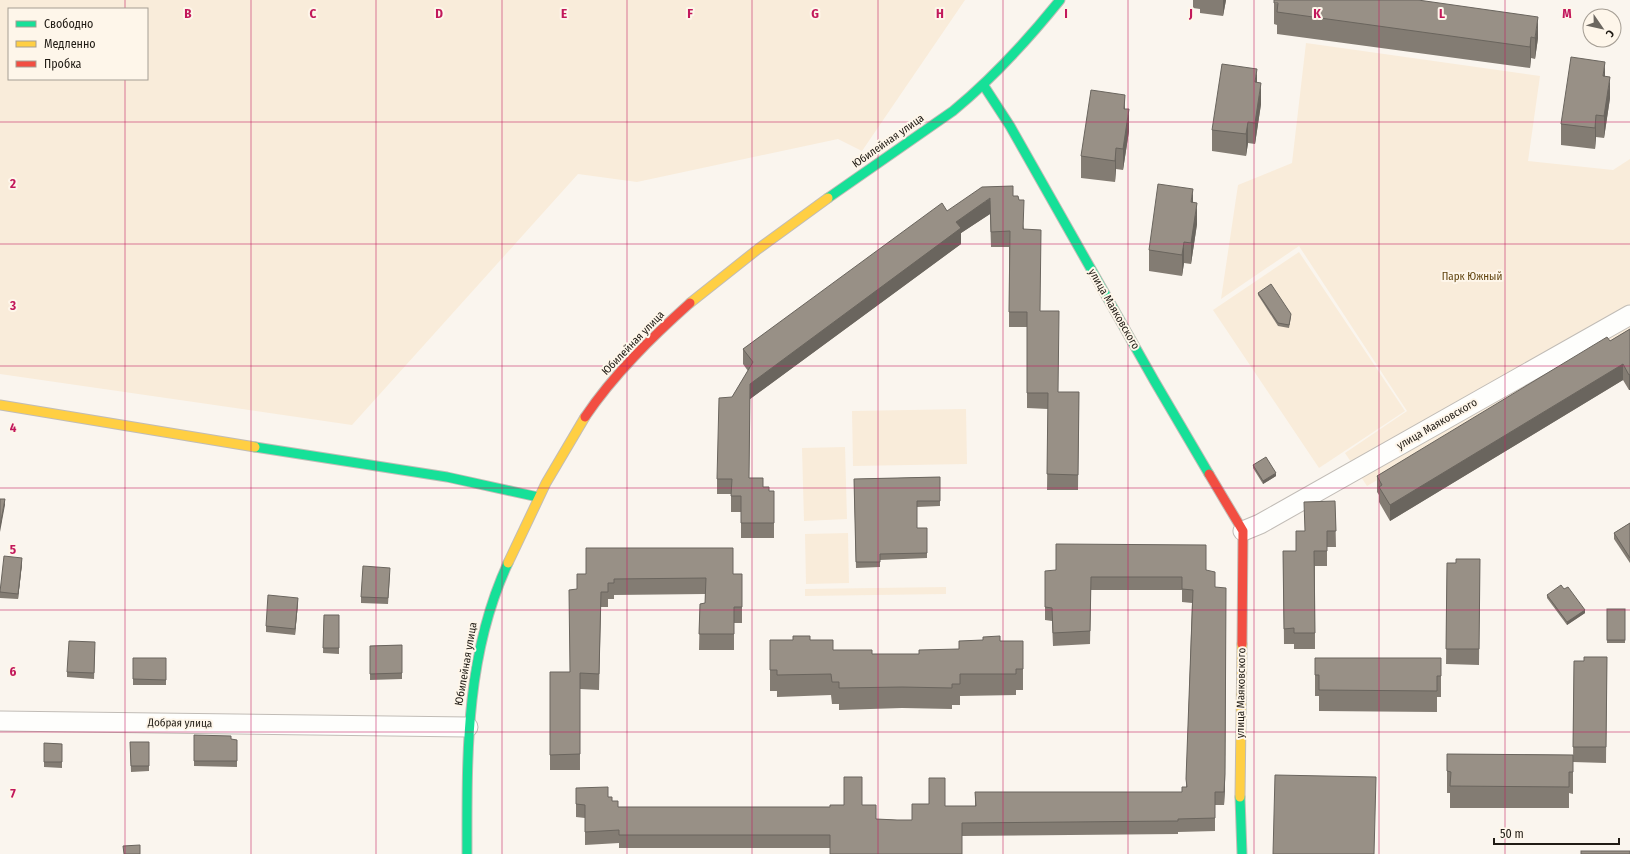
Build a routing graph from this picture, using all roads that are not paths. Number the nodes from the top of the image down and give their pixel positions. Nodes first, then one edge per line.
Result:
1 (1060, 0) edge
2 (984, 86) junction
3 (1630, 315) edge
4 (0, 406) edge
5 (538, 497) junction
6 (1243, 531) junction
7 (0, 722) edge
8 (468, 727) junction
9 (467, 854) edge
10 (1242, 854) edge

1 - 2 street, Юбилейная улица
2 - 5 street, Юбилейная улица
2 - 6 street, улица Маяковского
3 - 6 street, улица Маяковского
4 - 5 street
5 - 8 street, Юбилейная улица
6 - 10 street, улица Маяковского
7 - 8 street, Добрая улица
8 - 9 street, Юбилейная улица

